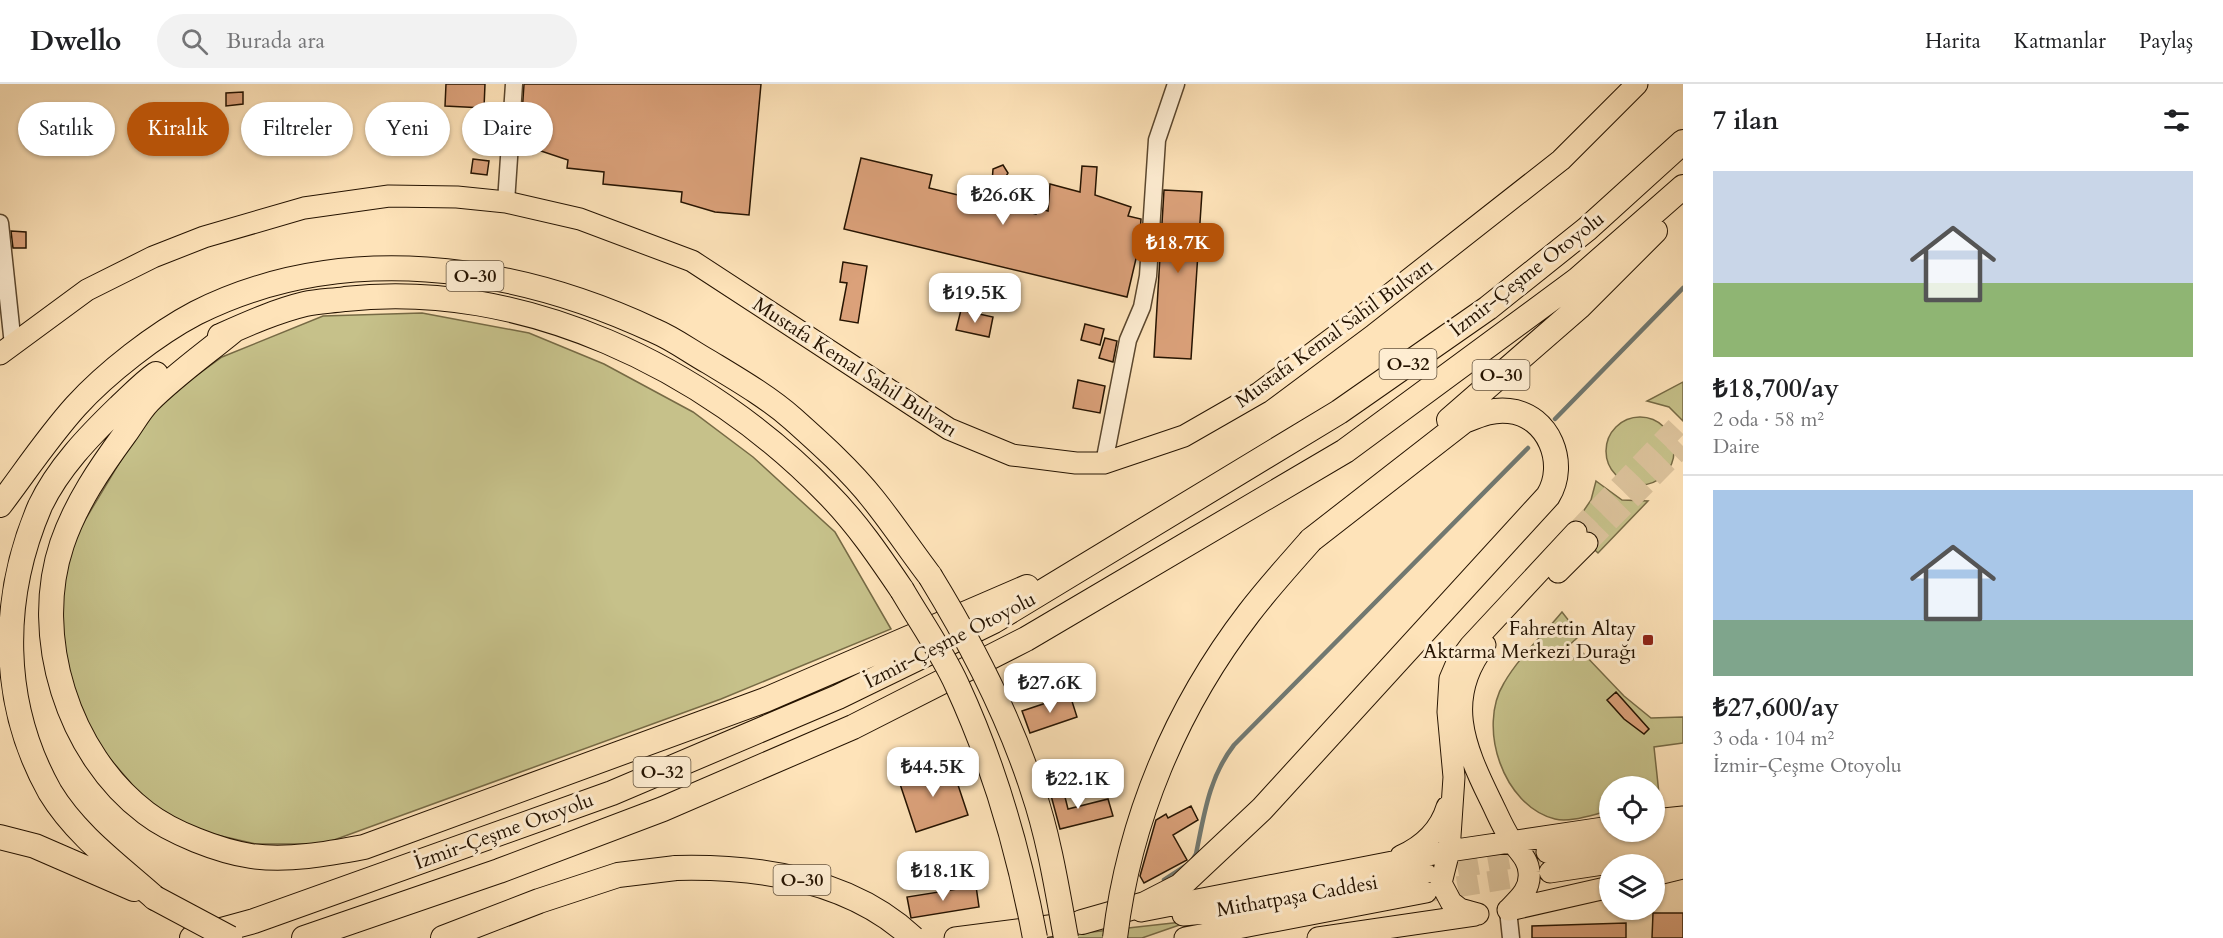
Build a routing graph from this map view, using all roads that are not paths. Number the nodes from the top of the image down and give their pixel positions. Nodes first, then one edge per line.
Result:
1 (514, 84) edge
2 (1176, 84) edge
3 (1637, 84) edge
4 (1683, 142) edge
5 (1683, 187) edge
6 (1683, 201) edge
7 (506, 202) junction
8 (0, 223) edge
9 (233, 331) junction
10 (6, 350) edge
11 (1104, 463) junction
12 (0, 505) edge
13 (1311, 540) junction
14 (1109, 551) junction
15 (1454, 777) junction
16 (1683, 817) edge
17 (1665, 819) edge
18 (1599, 828) edge
19 (1683, 832) edge
20 (0, 837) edge
21 (1511, 840) junction
22 (1449, 851) junction
23 (1683, 852) edge
24 (1381, 864) junction
25 (1683, 868) edge
26 (1665, 872) edge
27 (1599, 889) edge
28 (155, 898) junction
29 (1508, 910) junction
30 (1478, 914) junction
31 (1074, 930) edge
32 (192, 938) edge
33 (230, 938) edge
34 (304, 938) edge
35 (443, 938) edge
36 (913, 938) edge
37 (954, 938) edge
38 (1035, 938) edge
39 (1115, 938) edge
40 (1185, 938) edge
41 (1318, 938) edge
42 (1511, 938) edge

1 - 7 street
2 - 11 street
3 - 11 main road, Mustafa Kemal Sahil Bulvarı
4 - 14 highway, İzmir-Çeşme Otoyolu / O-32
5 - 34 highway, İzmir-Çeşme Otoyolu / O-32
6 - 13 highway, O-30
7 - 10 main road, Mustafa Kemal Sahil Bulvarı
7 - 11 main road, Mustafa Kemal Sahil Bulvarı
8 - 10 street
9 - 14 highway
9 - 28 highway
9 - 38 highway, O-30, bridge
12 - 31 highway, O-30, bridge
13 - 31 highway
13 - 39 highway, O-30, bridge
14 - 32 highway, İzmir-Çeşme Otoyolu / O-32
15 - 21 main road
15 - 22 main road
15 - 24 main road
16 - 17 main road
18 - 21 main road
19 - 23 main road
20 - 28 highway
21 - 22 main road
21 - 29 main road
22 - 24 main road
22 - 30 main road
24 - 31 main road
25 - 26 main road
27 - 29 main road
28 - 33 highway, bridge
29 - 30 main road
29 - 42 street
30 - 41 main road
31 - 37 main road, Mithatpaşa Caddesi
31 - 40 main road, Mithatpaşa Caddesi
35 - 36 highway, O-30, bridge

